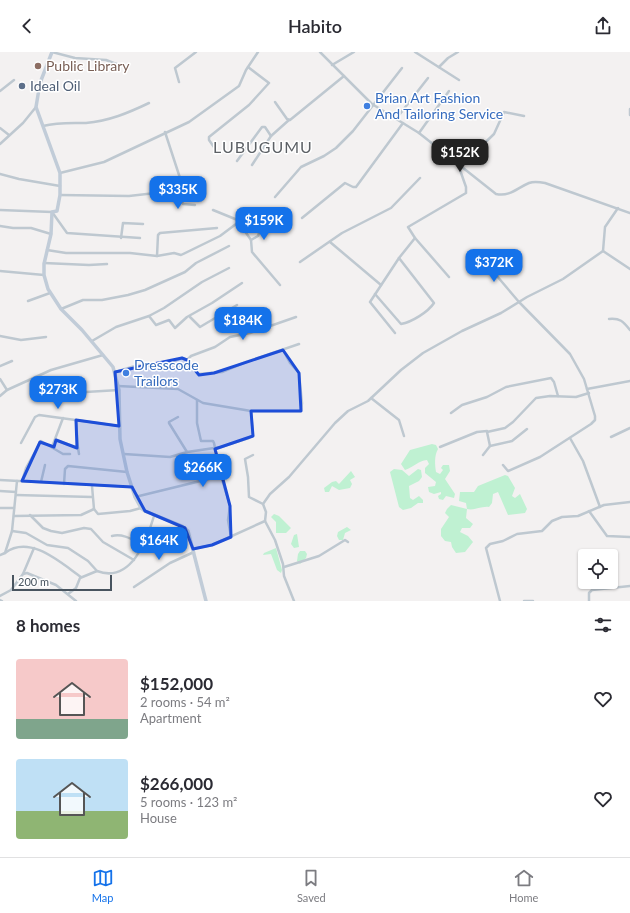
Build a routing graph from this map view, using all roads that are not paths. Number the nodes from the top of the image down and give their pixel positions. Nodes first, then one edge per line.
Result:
1 (52, 52) edge
2 (196, 52) edge
3 (258, 52) edge
4 (320, 52) edge
5 (354, 52) edge
6 (415, 52) edge
7 (458, 52) edge
8 (332, 65) junction
9 (119, 66) dead end
10 (248, 67) junction
11 (439, 67) junction
12 (402, 68) dead end
13 (344, 76) junction
14 (428, 78) dead end
15 (14, 80) dead end
16 (459, 80) dead end
17 (179, 82) dead end
18 (0, 91) edge
19 (449, 91) dead end
20 (275, 102) dead end
21 (149, 103) dead end
22 (372, 104) junction
23 (36, 107) junction
24 (630, 109) edge
25 (630, 115) edge
26 (524, 116) dead end
27 (396, 119) junction
28 (289, 120) junction
29 (403, 123) junction
30 (42, 126) junction
31 (0, 128) edge
32 (165, 132) junction
33 (419, 133) junction
34 (9, 135) junction
35 (271, 136) junction
36 (0, 144) edge
37 (216, 150) dead end
38 (238, 161) dead end
39 (252, 165) dead end
40 (462, 165) junction
41 (0, 174) edge
42 (60, 174) junction
43 (420, 178) dead end
44 (60, 186) junction
45 (178, 192) junction
46 (60, 195) junction
47 (275, 197) dead end
48 (195, 205) dead end
49 (618, 208) junction
50 (0, 210) edge
51 (213, 210) dead end
52 (52, 212) junction
53 (630, 213) edge
54 (302, 218) dead end
55 (240, 221) junction
56 (143, 224) dead end
57 (0, 226) edge
58 (217, 228) dead end
59 (260, 230) dead end
60 (51, 234) junction
61 (121, 238) junction
62 (140, 238) dead end
63 (415, 238) junction
64 (251, 240) junction
65 (330, 242) junction
66 (229, 246) dead end
67 (46, 250) junction
68 (603, 251) junction
69 (157, 256) junction
70 (479, 256) dead end
71 (398, 258) junction
72 (300, 262) dead end
73 (44, 264) junction
74 (107, 264) dead end
75 (229, 268) dead end
76 (630, 269) edge
77 (0, 271) edge
78 (44, 275) junction
79 (449, 277) dead end
80 (242, 284) dead end
81 (280, 285) dead end
82 (381, 285) junction
83 (50, 293) junction
84 (375, 294) junction
85 (28, 301) dead end
86 (519, 302) junction
87 (237, 305) dead end
88 (61, 309) junction
89 (257, 313) dead end
90 (149, 316) junction
91 (190, 317) junction
92 (296, 317) dead end
93 (609, 319) dead end
94 (630, 330) edge
95 (247, 333) junction
96 (395, 333) dead end
97 (0, 336) edge
98 (46, 337) dead end
99 (92, 341) junction
100 (299, 344) dead end
101 (284, 350) junction
102 (104, 354) junction
103 (187, 360) junction
104 (12, 361) dead end
105 (0, 366) edge
106 (115, 372) junction
107 (0, 379) edge
108 (630, 381) edge
109 (118, 388) junction
110 (587, 389) junction
111 (7, 390) junction
112 (69, 393) dead end
113 (588, 393) junction
114 (0, 396) edge
115 (558, 396) junction
116 (371, 398) junction
117 (197, 400) junction
118 (251, 411) junction
119 (451, 413) dead end
120 (178, 417) dead end
121 (63, 418) junction
122 (76, 420) junction
123 (119, 426) junction
124 (630, 428) edge
125 (527, 430) dead end
126 (488, 431) junction
127 (404, 436) dead end
128 (611, 437) dead end
129 (570, 438) junction
130 (56, 440) junction
131 (21, 443) dead end
132 (490, 446) junction
133 (52, 447) junction
134 (215, 447) junction
135 (78, 448) junction
136 (440, 448) dead end
137 (187, 452) junction
138 (70, 454) dead end
139 (79, 454) dead end
140 (124, 454) junction
141 (253, 454) dead end
142 (483, 455) dead end
143 (46, 465) dead end
144 (503, 465) dead end
145 (127, 472) junction
146 (220, 476) junction
147 (0, 480) edge
148 (17, 481) junction
149 (22, 481) junction
150 (41, 482) junction
151 (64, 484) junction
152 (92, 486) junction
153 (132, 487) junction
154 (0, 491) edge
155 (16, 493) junction
156 (92, 497) junction
157 (135, 497) junction
158 (630, 502) edge
159 (263, 504) junction
160 (600, 507) junction
161 (0, 508) edge
162 (14, 508) junction
163 (141, 508) junction
164 (94, 509) junction
165 (589, 511) junction
166 (30, 515) junction
167 (14, 516) junction
168 (154, 516) junction
169 (265, 521) junction
170 (12, 531) junction
171 (112, 536) dead end
172 (231, 537) junction
173 (630, 537) edge
174 (348, 542) dead end
175 (143, 545) junction
176 (34, 548) junction
177 (193, 551) junction
178 (5, 553) junction
179 (0, 554) edge
180 (134, 560) junction
181 (284, 567) junction
182 (97, 571) junction
183 (23, 574) junction
184 (81, 577) junction
185 (630, 586) edge
186 (134, 587) dead end
187 (68, 594) junction
188 (0, 596) edge
189 (73, 598) junction
190 (70, 601) edge
191 (76, 601) edge
192 (206, 601) edge
193 (294, 601) edge
194 (500, 601) edge
195 (524, 601) edge
196 (533, 601) edge
197 (589, 601) edge

1 - 9 street
1 - 23 street
2 - 17 street
3 - 10 street
4 - 8 street
5 - 8 street
6 - 11 street
7 - 11 street
8 - 13 street
10 - 32 street
10 - 37 street
11 - 16 street
12 - 22 street
13 - 22 street
13 - 28 street
14 - 27 street
15 - 18 street
19 - 33 street
20 - 28 street
21 - 30 street
22 - 27 street
22 - 47 street
23 - 30 street
23 - 34 street
24 - 25 street
26 - 40 street
27 - 29 street
28 - 35 street
29 - 33 street
29 - 54 street
30 - 42 street
31 - 34 street
32 - 42 street
32 - 45 street
33 - 40 street
34 - 36 street
35 - 38 street
35 - 39 street
40 - 49 street
40 - 63 street
41 - 44 street
42 - 44 street
43 - 65 street
44 - 46 street
45 - 46 street
45 - 48 street
46 - 52 street
49 - 53 street
49 - 68 street
50 - 52 street
51 - 55 street
52 - 60 street
52 - 61 street
55 - 64 street
55 - 69 street
56 - 61 street
57 - 60 street
58 - 69 street
59 - 64 street
60 - 67 street
61 - 62 street
63 - 71 street
63 - 79 street
64 - 81 street
65 - 72 street
65 - 82 street
66 - 88 street
67 - 69 street
67 - 73 street
68 - 76 street
68 - 86 street
70 - 86 street
71 - 82 street
71 - 84 street
73 - 74 street
73 - 78 street
75 - 90 street
77 - 78 street
78 - 83 street
80 - 91 street
82 - 84 street
83 - 85 street
83 - 88 street
84 - 96 street
86 - 110 street
86 - 116 street
87 - 91 street
88 - 99 street
89 - 95 street
90 - 91 street
90 - 99 street
92 - 95 street
93 - 94 street
95 - 103 street
97 - 98 street
99 - 102 street
100 - 101 street
101 - 103 street
101 - 118 street
102 - 106 street
102 - 111 street
103 - 106 street
104 - 105 street
106 - 109 street
107 - 111 street
108 - 110 street
109 - 112 street
109 - 117 street
109 - 123 street
110 - 113 street
111 - 114 street
113 - 115 street
113 - 129 street
115 - 119 street
115 - 126 street
116 - 127 street
116 - 159 street
117 - 118 street
117 - 134 street
118 - 134 street
120 - 137 street
121 - 122 street
121 - 130 street
121 - 131 street
122 - 123 street
122 - 135 street
123 - 140 street
124 - 128 street
125 - 132 street
126 - 132 street
126 - 136 street
129 - 144 street
129 - 160 street
130 - 133 street
130 - 135 street
132 - 142 street
133 - 138 street
133 - 149 street
134 - 137 street
134 - 146 street
135 - 139 street
137 - 140 street
140 - 145 street
141 - 159 street
143 - 150 street
145 - 151 street
145 - 153 street
146 - 157 street
146 - 172 street
147 - 148 street
148 - 149 street
148 - 155 street
149 - 150 street
150 - 151 street
151 - 152 street
152 - 153 street
152 - 156 street
153 - 157 street
154 - 155 street
155 - 156 street
155 - 162 street
156 - 164 street
157 - 163 street
158 - 160 street
159 - 169 street
160 - 165 street
161 - 162 street
162 - 167 street
163 - 164 street
163 - 168 street
164 - 166 street
165 - 173 street
165 - 194 street
166 - 167 street
166 - 180 street
167 - 170 street
168 - 175 street
168 - 177 street
169 - 172 street
169 - 181 street
170 - 178 street
170 - 182 street
171 - 175 street
172 - 177 street
174 - 181 street
175 - 180 street
176 - 178 street
176 - 183 street
176 - 184 street
177 - 186 street
177 - 192 street
178 - 179 street
180 - 182 street
181 - 193 street
182 - 184 street
183 - 187 street
183 - 188 street
184 - 187 street
185 - 197 street
187 - 189 street
189 - 190 street
189 - 191 street
195 - 196 street

